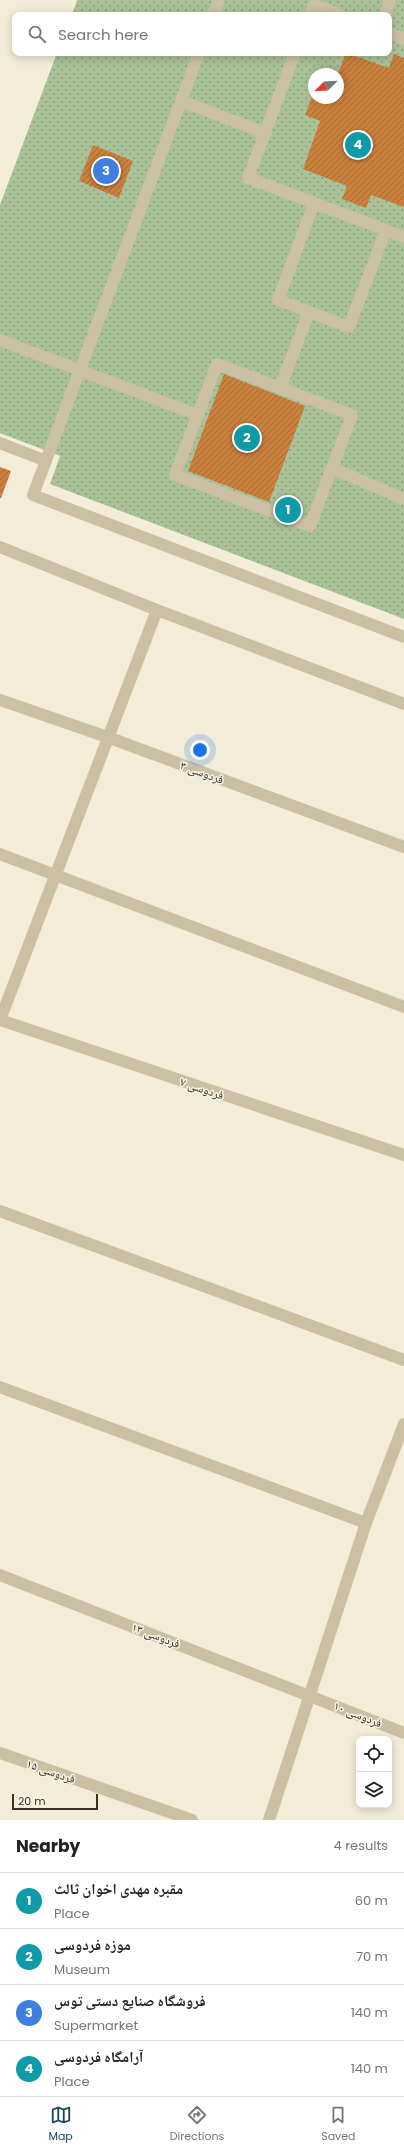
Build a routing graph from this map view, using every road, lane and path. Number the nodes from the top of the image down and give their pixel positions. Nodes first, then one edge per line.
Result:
1 (219, 0) edge
2 (390, 0) edge
3 (214, 12) edge
4 (311, 12) edge
5 (333, 12) edge
6 (386, 12) edge
7 (392, 34) edge
8 (404, 39) edge
9 (198, 56) edge
10 (293, 56) edge
11 (181, 101) junction
12 (266, 133) junction
13 (314, 203) junction
14 (386, 230) junction
15 (404, 237) edge
16 (309, 312) junction
17 (0, 340) edge
18 (79, 370) junction
19 (280, 388) junction
20 (198, 415) junction
21 (0, 443) edge
22 (46, 461) junction
23 (332, 468) junction
24 (404, 499) edge
25 (0, 547) edge
26 (157, 610) junction
27 (403, 632) edge
28 (0, 700) edge
29 (404, 704) edge
30 (110, 738) junction
31 (404, 847) edge
32 (0, 854) edge
33 (56, 875) junction
34 (404, 1007) edge
35 (0, 1020) edge
36 (404, 1155) edge
37 (0, 1211) edge
38 (404, 1360) edge
39 (0, 1387) edge
40 (404, 1424) edge
41 (366, 1522) junction
42 (0, 1575) edge
43 (311, 1696) junction
44 (404, 1733) edge
45 (0, 1753) edge
46 (192, 1820) edge
47 (269, 1820) edge

1 - 3 street
2 - 6 street
4 - 5 street
7 - 8 street
9 - 11 street
10 - 12 street
11 - 12 street
11 - 18 street
12 - 13 street
13 - 14 street
13 - 16 street
14 - 15 street
14 - 16 street
16 - 19 street
17 - 18 street
18 - 20 street
18 - 22 street
19 - 20 street
19 - 23 street
20 - 23 street
21 - 22 street
22 - 27 street
23 - 24 street
25 - 26 street
26 - 29 street
26 - 30 street
28 - 30 street, فردوسی ۳
30 - 31 street, فردوسی ۳
30 - 33 street
32 - 33 street
33 - 34 street
33 - 35 street
35 - 36 street, فردوسی ۷
37 - 38 street
39 - 41 street
40 - 41 street
41 - 43 street
42 - 43 street, فردوسی ۱۳
43 - 44 street, فردوسی ۱۰
43 - 47 street
45 - 46 street, فردوسی ۱۵

